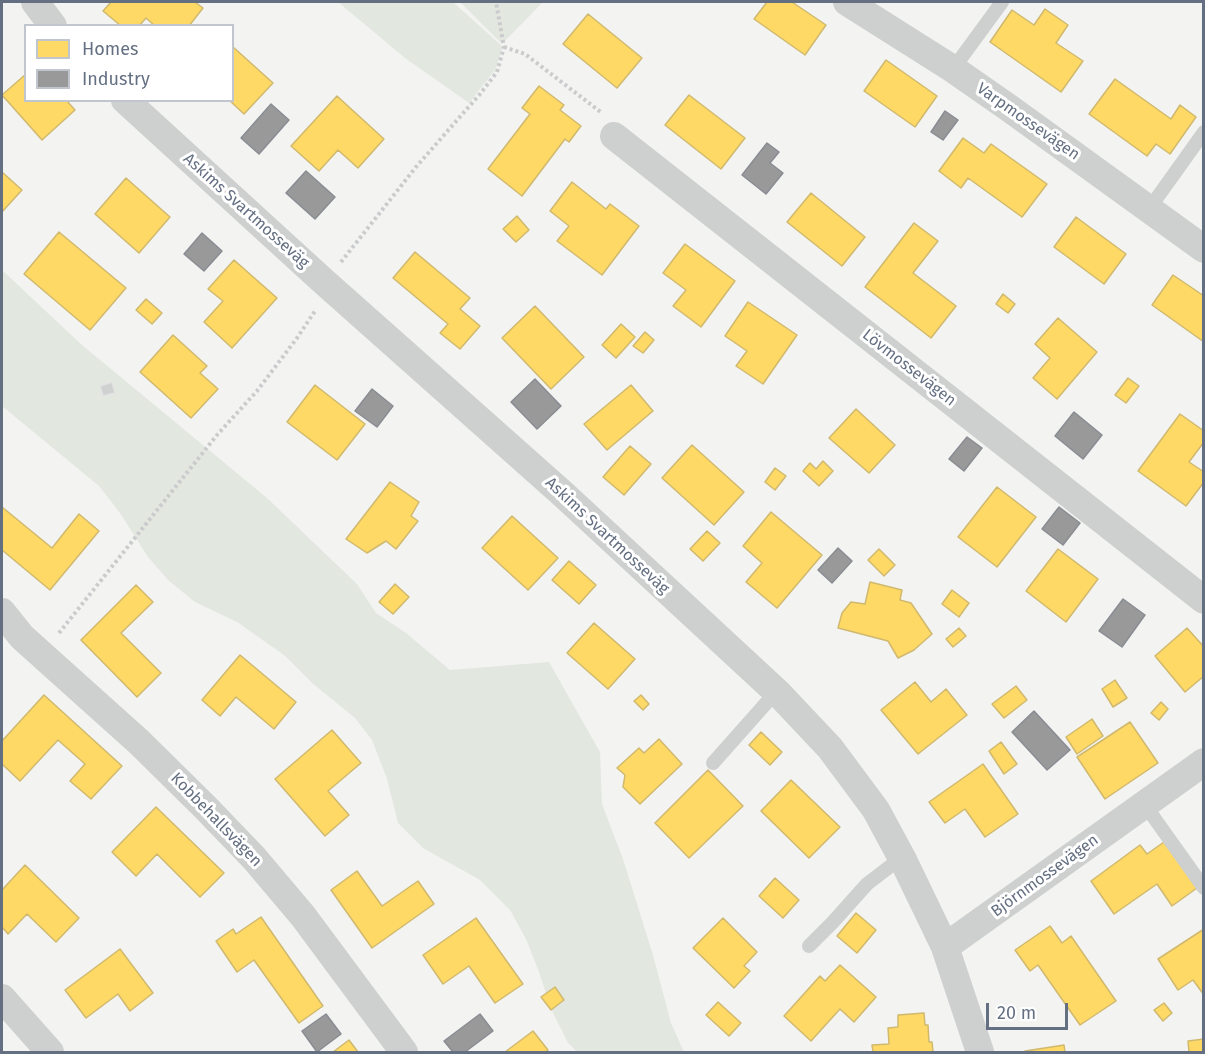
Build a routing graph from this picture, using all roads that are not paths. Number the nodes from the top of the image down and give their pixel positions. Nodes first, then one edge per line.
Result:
1 (847, 2) edge
2 (1002, 2) edge
3 (953, 69) junction
4 (127, 102) edge
5 (1203, 132) edge
6 (614, 136) road end
7 (1149, 209) junction
8 (1203, 249) edge
9 (1203, 600) edge
10 (2, 612) edge
11 (22, 648) edge
12 (776, 692) junction
13 (1203, 762) edge
14 (713, 763) dead end
15 (1145, 805) junction
16 (902, 858) junction
17 (1203, 888) edge
18 (809, 946) dead end
19 (945, 947) junction
20 (2, 998) edge
21 (50, 1053) edge
22 (404, 1053) edge
23 (980, 1053) edge

1 - 3 street, Varpmossevägen
2 - 3 lane
3 - 7 street, Varpmossevägen
4 - 12 street, Askims Svartmosseväg
5 - 7 lane
6 - 9 street, Lövmossevägen
7 - 8 street, Varpmossevägen
10 - 11 street, Kobbehallsvägen
11 - 22 street, Kobbehallsvägen
12 - 14 lane
12 - 16 street, Askims Svartmosseväg
13 - 15 street, Björnmossevägen
15 - 17 lane
15 - 19 street, Björnmossevägen
16 - 18 lane
16 - 19 street, Askims Svartmosseväg
19 - 23 street, Askims Svartmosseväg
20 - 21 street

